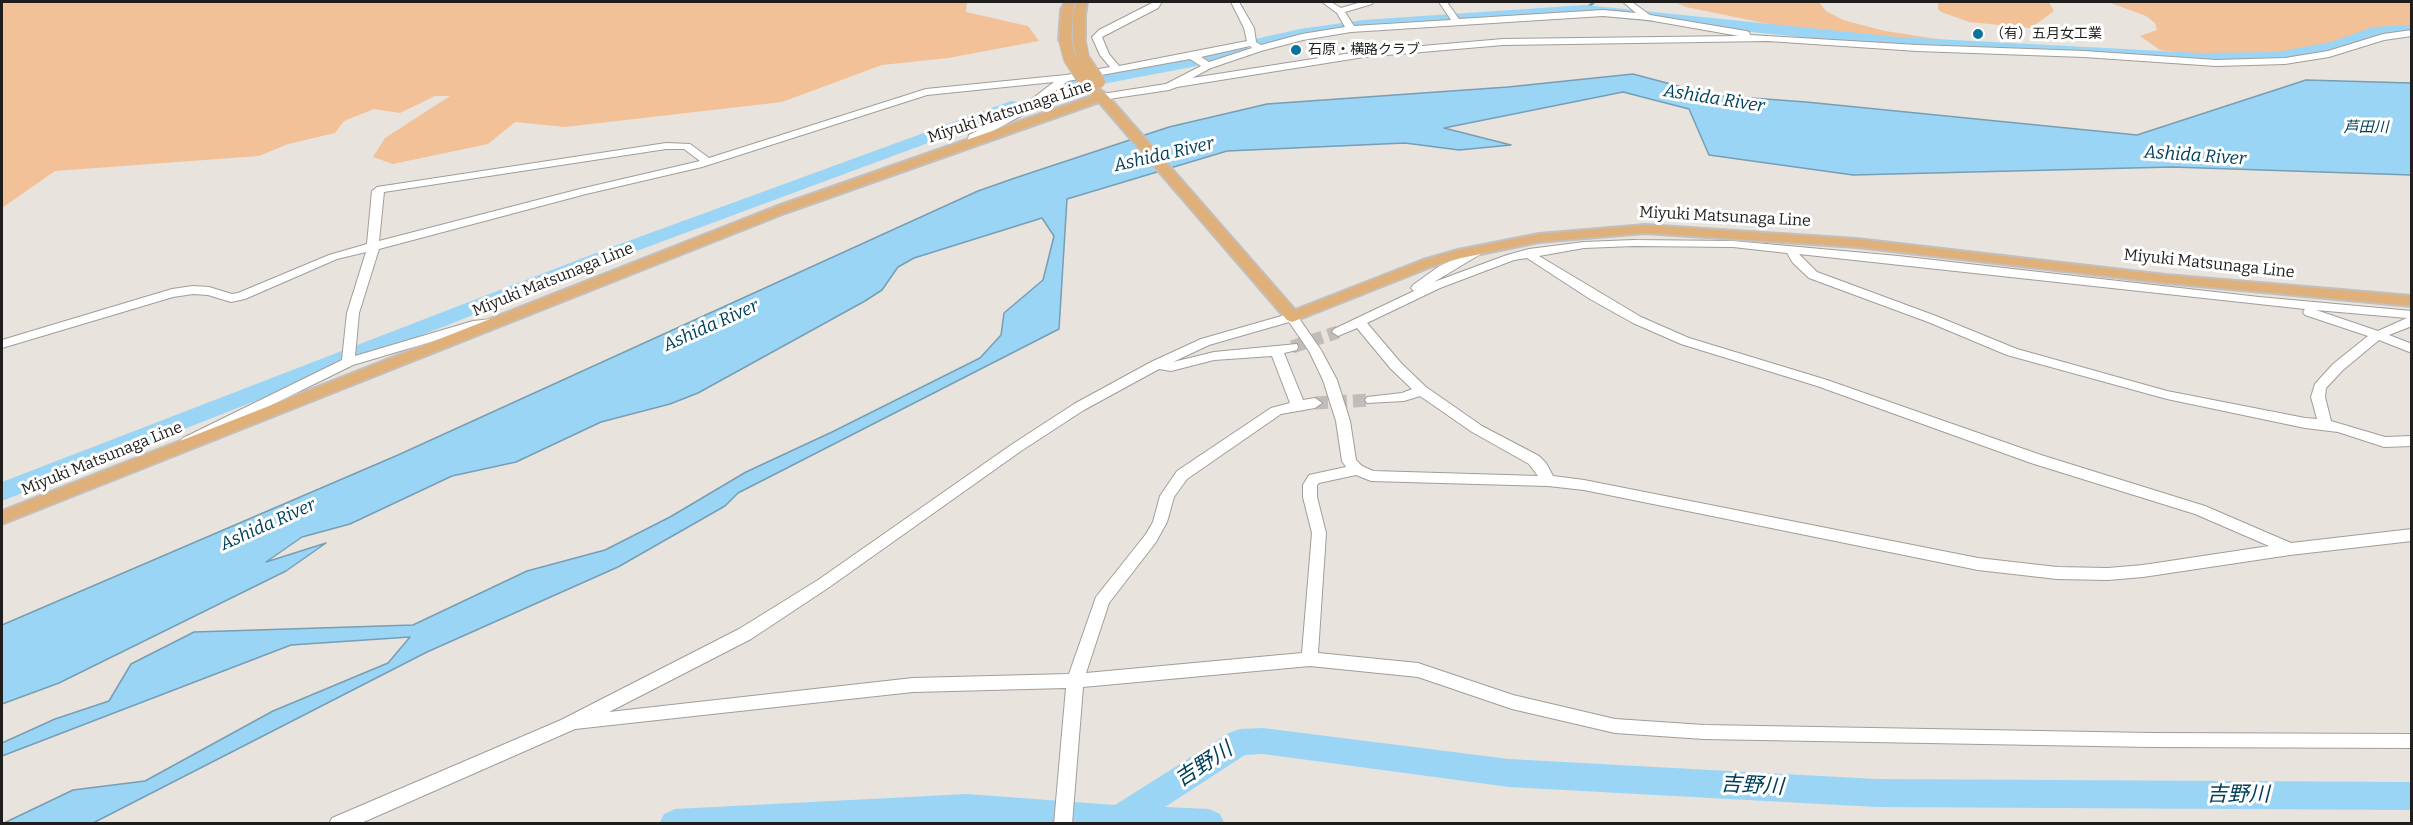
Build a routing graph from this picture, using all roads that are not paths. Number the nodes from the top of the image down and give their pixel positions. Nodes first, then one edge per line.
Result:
1 (1070, 2) edge
2 (1082, 2) edge
3 (1158, 2) edge
4 (1235, 2) edge
5 (1326, 2) edge
6 (1369, 2) edge
7 (1443, 2) edge
8 (1627, 2) edge
9 (1340, 11) junction
10 (1648, 17) junction
11 (1456, 21) junction
12 (1349, 27) junction
13 (2412, 33) edge
14 (1768, 38) junction
15 (1991, 41) dead end
16 (1255, 46) junction
17 (2000, 51) junction
18 (1191, 56) junction
19 (1208, 66) junction
20 (1117, 70) junction
21 (1066, 78) junction
22 (1176, 84) junction
23 (1100, 93) junction
24 (972, 143) junction
25 (708, 162) junction
26 (1693, 231) junction
27 (1487, 247) junction
28 (373, 248) junction
29 (1786, 249) junction
30 (1529, 253) junction
31 (1406, 301) junction
32 (2259, 301) junction
33 (2412, 301) edge
34 (2412, 315) edge
35 (1292, 317) junction
36 (2412, 321) edge
37 (495, 322) junction
38 (1360, 324) junction
39 (1338, 332) tunnel mouth
40 (2378, 334) junction
41 (2, 344) edge
42 (1292, 347) tunnel mouth
43 (2412, 349) edge
44 (1277, 351) junction
45 (348, 358) junction
46 (1156, 364) junction
47 (1421, 390) junction
48 (1372, 400) tunnel mouth
49 (1315, 403) tunnel mouth
50 (1298, 405) junction
51 (2325, 425) junction
52 (2412, 441) edge
53 (171, 451) junction
54 (1357, 470) junction
55 (1548, 481) junction
56 (2, 518) edge
57 (2412, 535) edge
58 (2290, 549) junction
59 (1310, 658) junction
60 (1076, 684) junction
61 (567, 725) junction
62 (2412, 741) edge
63 (338, 824) edge
64 (1064, 824) edge

1 - 23 main road, bridge
2 - 23 main road, bridge
3 - 20 street
4 - 16 street
5 - 9 street
6 - 9 street
7 - 11 street
8 - 10 street
9 - 12 street
10 - 11 street
10 - 14 street
11 - 12 street
12 - 16 street
13 - 17 street
14 - 17 street
14 - 22 street
15 - 17 street
16 - 18 street
16 - 19 street
18 - 19 street
18 - 20 street
19 - 22 street
20 - 21 street
21 - 24 street
21 - 25 street
22 - 23 street
23 - 24 main road, Miyuki Matsunaga Line
23 - 35 main road, Miyuki Matsunaga Line
24 - 37 main road, Miyuki Matsunaga Line
25 - 28 street
25 - 28 street
26 - 27 main road, Miyuki Matsunaga Line
26 - 29 street
26 - 33 main road, Miyuki Matsunaga Line
27 - 31 street
27 - 35 main road, Miyuki Matsunaga Line
28 - 41 street
28 - 45 street
29 - 30 street
29 - 32 street
29 - 51 street
30 - 31 street
30 - 58 street
31 - 38 street
32 - 34 street
32 - 40 street
35 - 46 street
35 - 54 street
36 - 40 street
37 - 45 street
37 - 53 main road, Miyuki Matsunaga Line
38 - 39 street
38 - 47 street
40 - 43 street
40 - 51 street
42 - 44 street
44 - 46 street
44 - 50 street
45 - 53 street
46 - 61 street
47 - 48 street
47 - 55 street
49 - 50 street
50 - 60 street
51 - 52 street
53 - 56 main road, Miyuki Matsunaga Line
54 - 55 street
54 - 59 street
55 - 58 street
57 - 58 street
59 - 60 street
59 - 62 street
60 - 61 street
60 - 64 street
61 - 63 street

